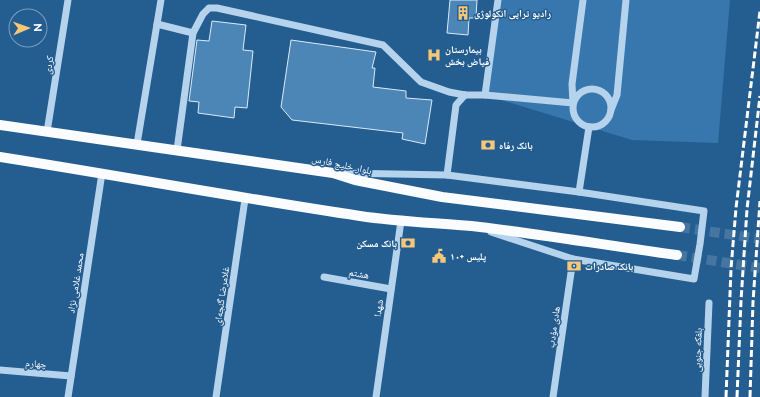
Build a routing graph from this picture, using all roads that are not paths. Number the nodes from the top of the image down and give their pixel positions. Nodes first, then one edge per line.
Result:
1 (68, 0) edge
2 (161, 0) edge
3 (498, 0) edge
4 (583, 0) edge
5 (626, 0) edge
6 (157, 24) junction
7 (193, 33) junction
8 (465, 95) junction
9 (485, 95) junction
10 (573, 103) junction
11 (610, 114) junction
12 (0, 125) edge
13 (589, 127) junction
14 (47, 132) junction
15 (137, 144) junction
16 (177, 150) junction
17 (0, 157) edge
18 (333, 172) junction
19 (102, 173) junction
20 (447, 175) junction
21 (579, 192) junction
22 (245, 198) junction
23 (401, 221) junction
24 (478, 227) junction
25 (680, 227) tunnel mouth
26 (677, 255) tunnel mouth
27 (573, 259) junction
28 (324, 277) dead end
29 (391, 289) junction
30 (709, 303) dead end
31 (0, 370) edge
32 (71, 376) junction
33 (68, 397) edge
34 (216, 397) edge
35 (376, 397) edge
36 (553, 397) edge
37 (705, 397) edge

1 - 14 street, کردی
2 - 6 street
3 - 9 street
4 - 10 street
5 - 11 street
6 - 7 street
6 - 15 street
7 - 8 street
7 - 16 street
8 - 9 street
8 - 20 street
9 - 10 street
10 - 11 street
10 - 13 street
11 - 13 street
12 - 14 main road, بلوار خلیج فارس
13 - 21 street
14 - 15 main road, بلوار خلیج فارس
15 - 16 main road, بلوار خلیج فارس
16 - 18 main road, بلوار خلیج فارس
17 - 19 main road
18 - 20 street
18 - 25 main road, بلوار خلیج فارس
19 - 22 main road
19 - 32 street, محمد غلامی نژاد
20 - 21 street
21 - 27 street, bridge
22 - 23 main road
22 - 34 street, غلامرضا گنجه‌ای
23 - 24 main road
23 - 29 street, شهدا
24 - 26 main road
24 - 27 street
27 - 36 street, هادی مؤدب
28 - 29 street, هشتم
29 - 35 street, شهدا
30 - 37 street, بلفکه جنوبی
31 - 32 street, چهارم
32 - 33 street, محمد غلامی نژاد

